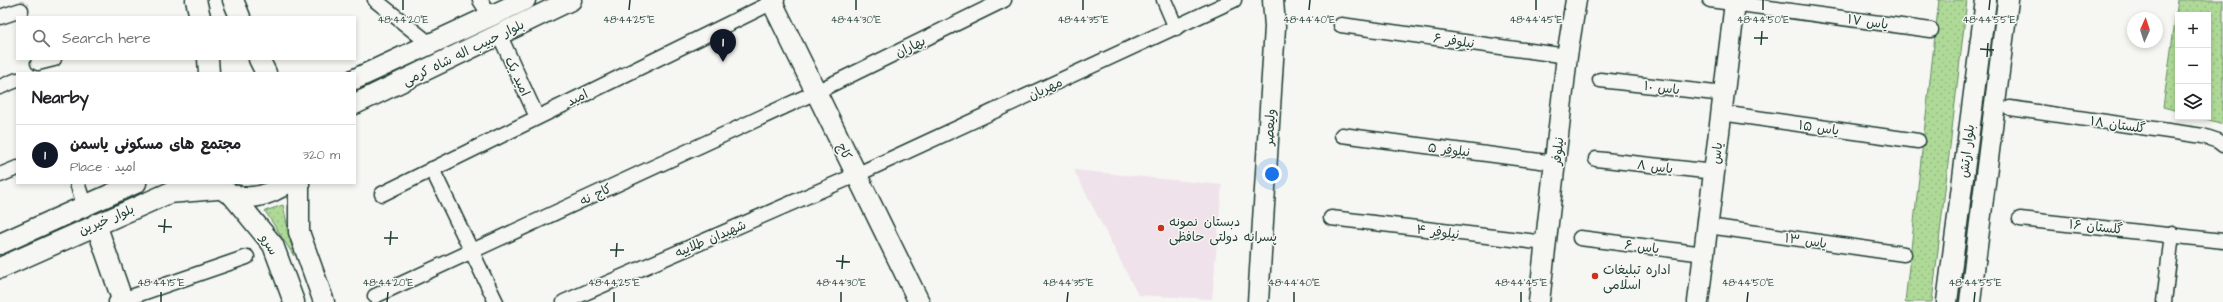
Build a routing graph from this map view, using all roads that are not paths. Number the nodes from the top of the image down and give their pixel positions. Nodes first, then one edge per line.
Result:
1 (196, 0) edge
2 (233, 0) edge
3 (375, 0) edge
4 (525, 0) edge
5 (571, 0) edge
6 (1004, 0) edge
7 (1164, 0) edge
8 (1234, 0) edge
9 (1273, 0) edge
10 (1576, 0) edge
11 (1710, 0) edge
12 (1986, 0) edge
13 (2008, 0) edge
14 (773, 1) edge
15 (1734, 3) junction
16 (485, 8) edge
17 (20, 9) edge
18 (200, 16) edge
19 (240, 16) edge
20 (0, 17) edge
21 (1341, 25) dead end
22 (1176, 28) junction
23 (1932, 30) dead end
24 (499, 34) junction
25 (430, 44) junction
26 (1567, 56) junction
27 (52, 60) edge
28 (208, 60) edge
29 (260, 60) edge
30 (38, 68) edge
31 (208, 72) edge
32 (266, 72) edge
33 (356, 79) edge
34 (16, 80) edge
35 (1600, 80) dead end
36 (0, 87) edge
37 (816, 92) junction
38 (356, 104) edge
39 (1722, 104) junction
40 (2010, 108) dead end
41 (537, 117) junction
42 (1342, 135) dead end
43 (1918, 141) dead end
44 (2223, 146) edge
45 (1596, 159) dead end
46 (1556, 163) junction
47 (16, 168) edge
48 (432, 168) junction
49 (1714, 172) junction
50 (0, 175) edge
51 (856, 175) junction
52 (77, 184) edge
53 (134, 184) edge
54 (286, 184) edge
55 (299, 184) edge
56 (220, 189) edge
57 (382, 194) dead end
58 (85, 206) junction
59 (1331, 218) dead end
60 (2020, 219) dead end
61 (96, 224) junction
62 (1708, 226) junction
63 (2172, 234) junction
64 (1580, 238) dead end
65 (2223, 240) edge
66 (1546, 243) junction
67 (0, 244) edge
68 (471, 251) junction
69 (1704, 254) junction
70 (1904, 254) dead end
71 (247, 257) dead end
72 (0, 268) edge
73 (375, 296) dead end
74 (120, 301) edge
75 (294, 302) edge
76 (324, 302) edge
77 (496, 302) edge
78 (564, 302) edge
79 (919, 302) edge
80 (1258, 302) edge
81 (1539, 302) edge
82 (1698, 302) edge
83 (1947, 302) edge
84 (1970, 302) edge
85 (2164, 302) edge

1 - 18 main road
2 - 19 main road
3 - 25 street
4 - 16 main road, بلوار حبیب اله شاه کرمی
5 - 24 main road, بلوار حبیب اله شاه کرمی
6 - 37 street, بهاران
7 - 22 street
8 - 22 street, مهربان
9 - 80 main road, ولیعصر
10 - 26 main road, نیلوفر
11 - 15 street, یاس ۱۷
12 - 83 main road, بلوار ارتش
13 - 84 main road, بلوار ارتش
14 - 37 main road, کاج
14 - 41 street, امید
15 - 23 street, یاس ۱۷
15 - 39 main road, یاس
16 - 25 main road, بلوار حبیب اله شاه کرمی
17 - 20 street
21 - 26 street, نیلوفر ۶
22 - 51 street, مهربان
24 - 38 main road, بلوار حبیب اله شاه کرمی
24 - 41 street, امید یک
25 - 33 main road, بلوار حبیب اله شاه کرمی
26 - 46 main road, نیلوفر
27 - 30 street
28 - 31 main road
29 - 32 main road
34 - 36 street
35 - 39 street, یاس ۱۰
37 - 51 main road, کاج
37 - 68 street, کاج نه
39 - 43 street, یاس ۱۵
39 - 49 main road, یاس
40 - 44 street, گلستان ۱۸
41 - 48 street, امید
42 - 46 street, نیلوفر ۵
45 - 49 street, یاس ۸
46 - 66 main road, نیلوفر
47 - 50 street
48 - 57 street, امید
48 - 68 street
49 - 62 main road, یاس
51 - 78 street, شهیدان طلاییه
51 - 79 main road, کاج
52 - 58 street
53 - 58 main road, بلوار خیرین
54 - 56 main road, بلوار خیرین
55 - 76 main road
56 - 61 main road, بلوار خیرین
56 - 75 main road, سرو
58 - 67 main road, بلوار خیرین
59 - 66 street, نیلوفر ۴
60 - 63 street, گلستان ۱۶
61 - 72 main road, بلوار خیرین
61 - 74 main road
62 - 69 main road, یاس
62 - 70 street, یاس ۱۳
63 - 65 street, گلستان ۱۶
63 - 85 street
64 - 69 street, یاس ۶
66 - 81 main road, نیلوفر
68 - 73 street, کاج نه
68 - 77 street
69 - 82 main road, یاس
71 - 74 street

